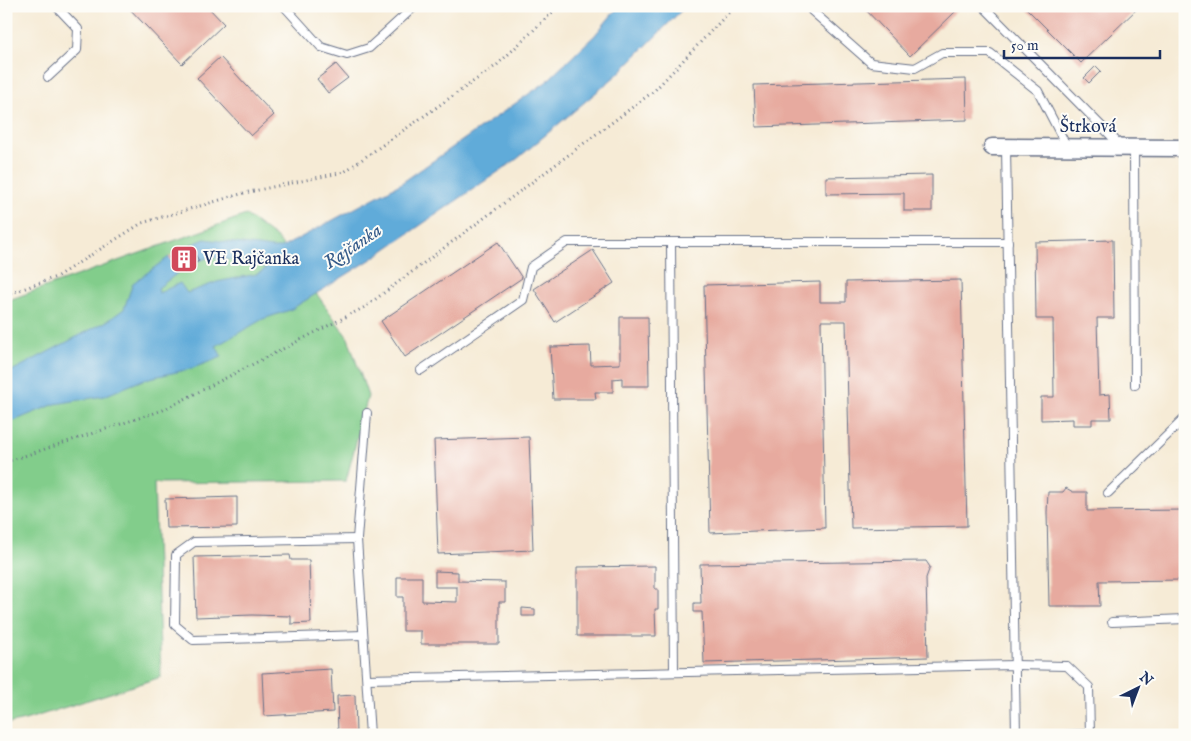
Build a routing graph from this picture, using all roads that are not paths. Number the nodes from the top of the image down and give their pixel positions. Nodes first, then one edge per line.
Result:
1 (56, 6) edge
2 (284, 6) edge
3 (415, 6) edge
4 (813, 6) edge
5 (983, 6) edge
6 (48, 77) dead end
7 (999, 147) joint
8 (1067, 147) junction
9 (1128, 148) junction
10 (1185, 148) edge
11 (671, 242) junction
12 (1008, 242) junction
13 (421, 370) dead end
14 (1135, 385) dead end
15 (366, 413) dead end
16 (1185, 418) edge
17 (1108, 493) dead end
18 (357, 539) junction
19 (1185, 619) edge
20 (1112, 622) dead end
21 (363, 635) junction
22 (1015, 665) junction
23 (674, 672) junction
24 (367, 679) junction
25 (1090, 734) edge
26 (370, 735) edge
27 (1016, 735) edge
28 (1064, 735) edge

1 - 6 lane
2 - 3 lane
4 - 8 lane
5 - 9 lane
7 - 8 street, Štrková
7 - 12 lane
8 - 9 street, Štrková
9 - 10 street, Štrková
9 - 14 lane
11 - 12 lane
11 - 13 lane
11 - 23 lane
12 - 22 lane
15 - 18 lane
16 - 17 lane
18 - 21 lane
18 - 21 lane
19 - 20 lane
21 - 24 lane
22 - 23 lane
22 - 25 lane
22 - 27 lane
23 - 24 lane
24 - 26 lane
25 - 28 lane

